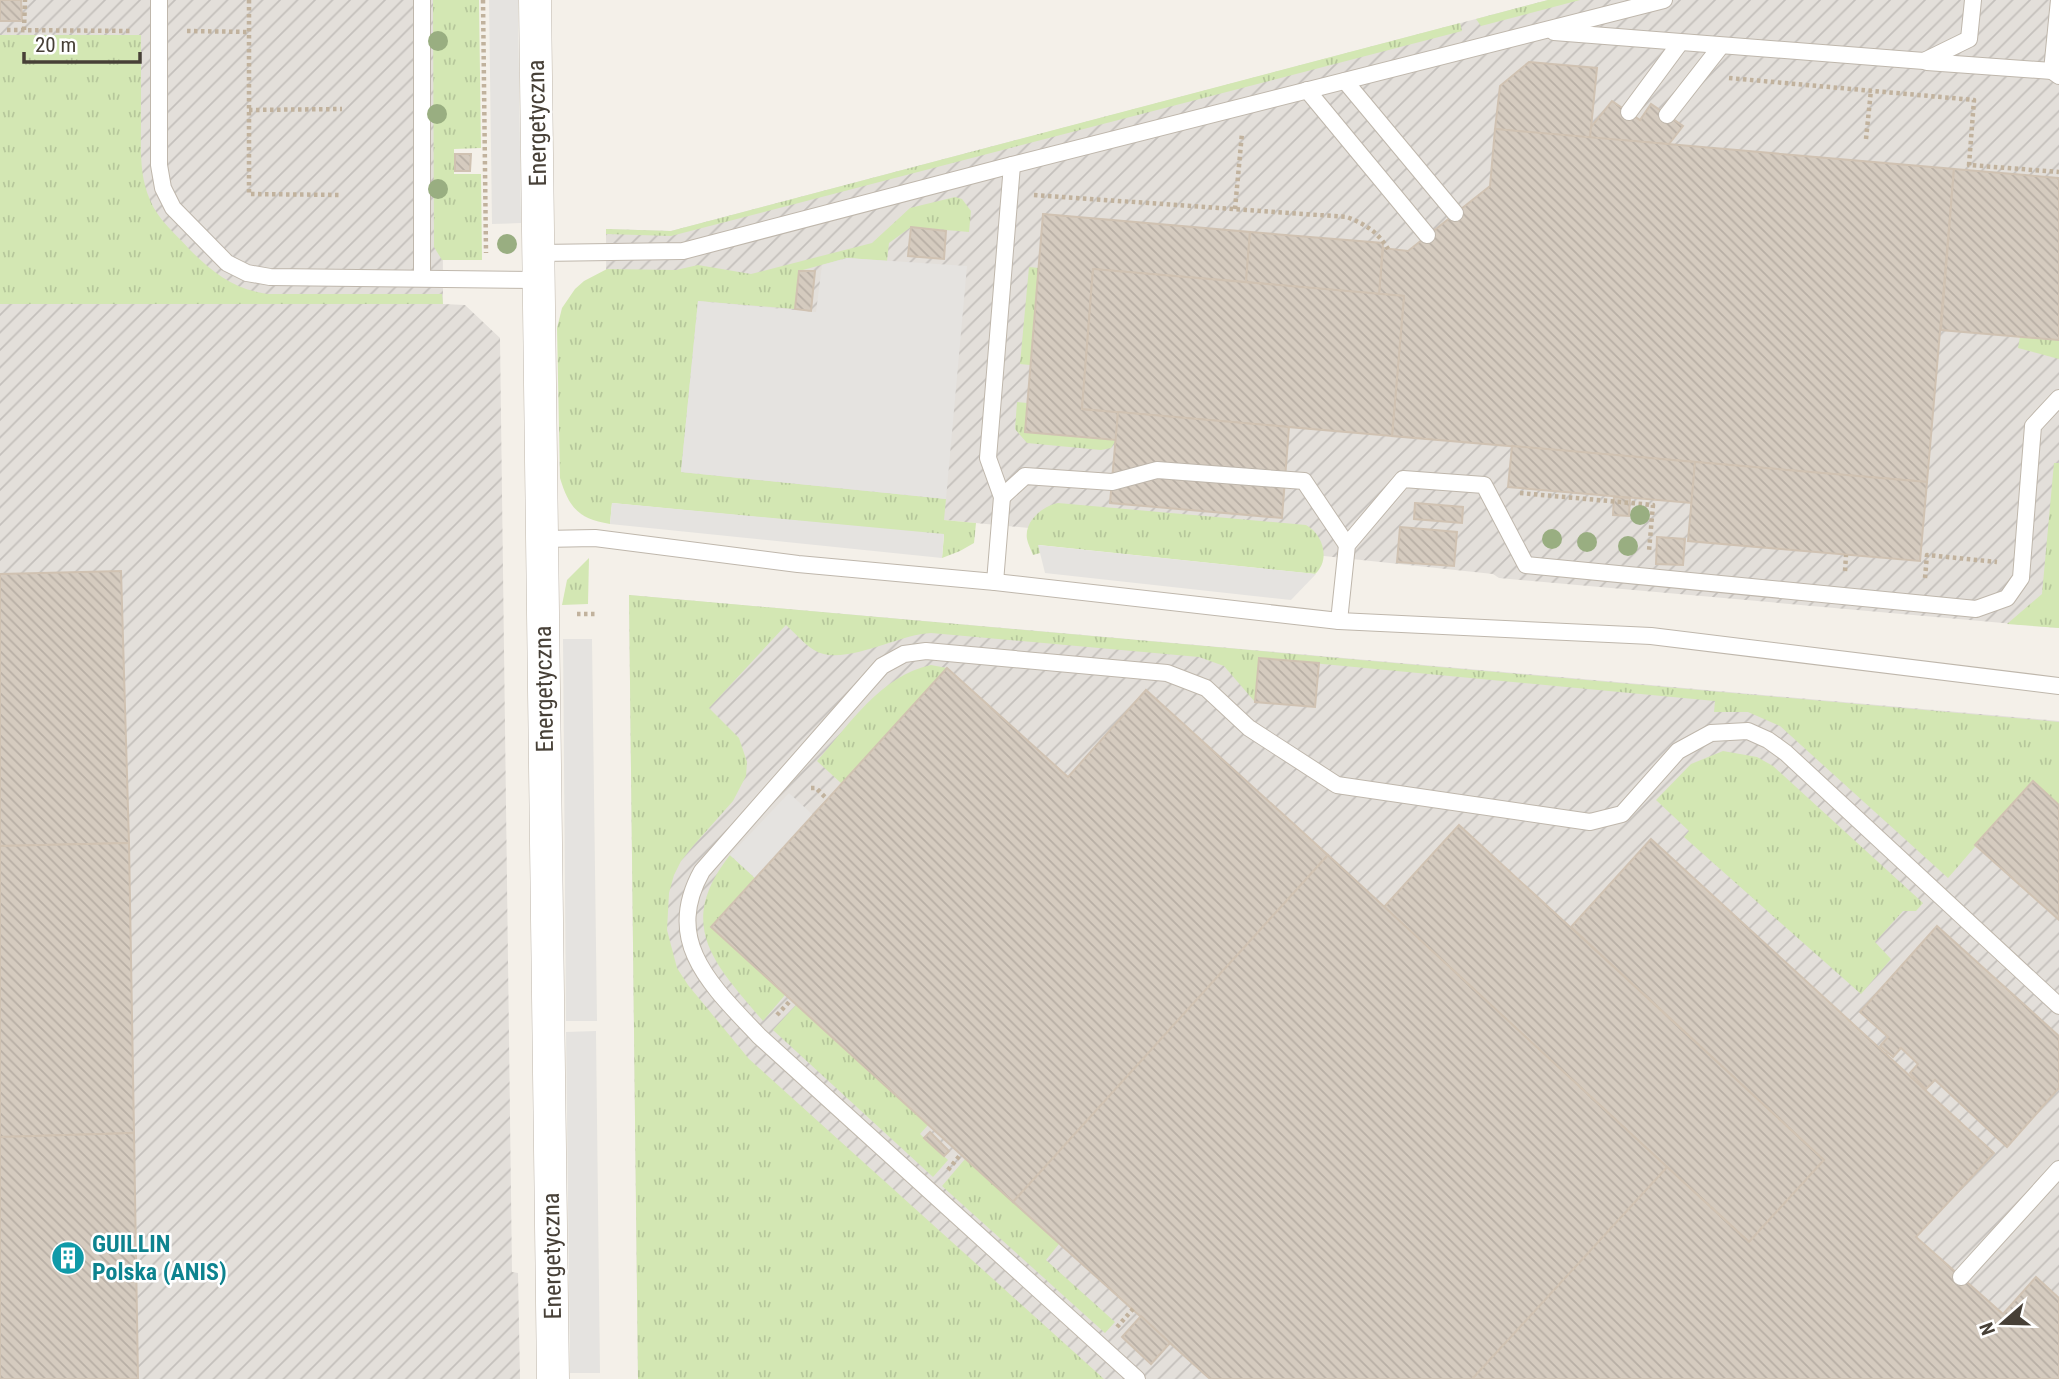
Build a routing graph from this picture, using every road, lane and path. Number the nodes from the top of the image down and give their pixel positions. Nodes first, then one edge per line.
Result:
1 (24, 0) edge
2 (159, 0) edge
3 (249, 0) edge
4 (422, 0) edge
5 (483, 0) edge
6 (536, 0) edge
7 (1664, 0) edge
8 (1973, 0) edge
9 (2059, 0) edge
10 (7, 30) dead end
11 (24, 30) junction
12 (159, 31) junction
13 (1541, 31) junction
14 (249, 32) junction
15 (1680, 43) junction
16 (1721, 46) junction
17 (1924, 61) junction
18 (2056, 74) edge
19 (1727, 78) dead end
20 (1345, 81) junction
21 (1307, 90) junction
22 (1871, 90) junction
23 (1244, 106) junction
24 (342, 109) dead end
25 (249, 110) junction
26 (1629, 113) dead end
27 (1667, 115) dead end
28 (1866, 139) dead end
29 (1012, 165) junction
30 (2059, 172) edge
31 (342, 195) dead end
32 (1030, 204) dead end
33 (1235, 209) junction
34 (1455, 213) dead end
35 (1427, 236) dead end
36 (1388, 249) dead end
37 (539, 266) junction
38 (422, 278) junction
39 (486, 278) junction
40 (2059, 398) edge
41 (1488, 490) junction
42 (1002, 497) junction
43 (543, 539) junction
44 (1347, 545) junction
45 (2022, 564) junction
46 (1647, 577) junction
47 (995, 582) junction
48 (1922, 603) junction
49 (1339, 621) junction
50 (2059, 686) edge
51 (2059, 1006) edge
52 (2059, 1169) edge
53 (1961, 1277) dead end
54 (553, 1379) edge
55 (1137, 1379) edge

1 - 11 path
2 - 12 lane
3 - 14 path
4 - 38 lane
5 - 39 path
6 - 37 street, Energetyczna
7 - 13 lane
8 - 17 lane
9 - 18 lane
10 - 11 path
11 - 12 path
12 - 14 path
12 - 38 lane
13 - 15 lane
13 - 20 lane
14 - 25 path
15 - 16 lane
15 - 26 lane
16 - 17 lane
16 - 27 lane
17 - 18 lane
19 - 22 path
20 - 21 lane
20 - 34 lane
21 - 23 lane
21 - 35 lane
22 - 28 path
22 - 30 path
23 - 29 lane
23 - 33 path
24 - 25 path
25 - 31 path
29 - 37 lane
29 - 42 lane
32 - 33 path
33 - 36 path
37 - 39 lane
37 - 43 street, Energetyczna
38 - 39 lane
40 - 45 lane
41 - 44 lane
41 - 46 lane
41 - 46 path
42 - 44 lane
42 - 47 lane
43 - 47 lane
43 - 54 street, Energetyczna
44 - 49 lane
45 - 48 lane
45 - 48 path
46 - 48 lane
47 - 49 lane
49 - 50 lane
51 - 55 lane
52 - 53 lane

